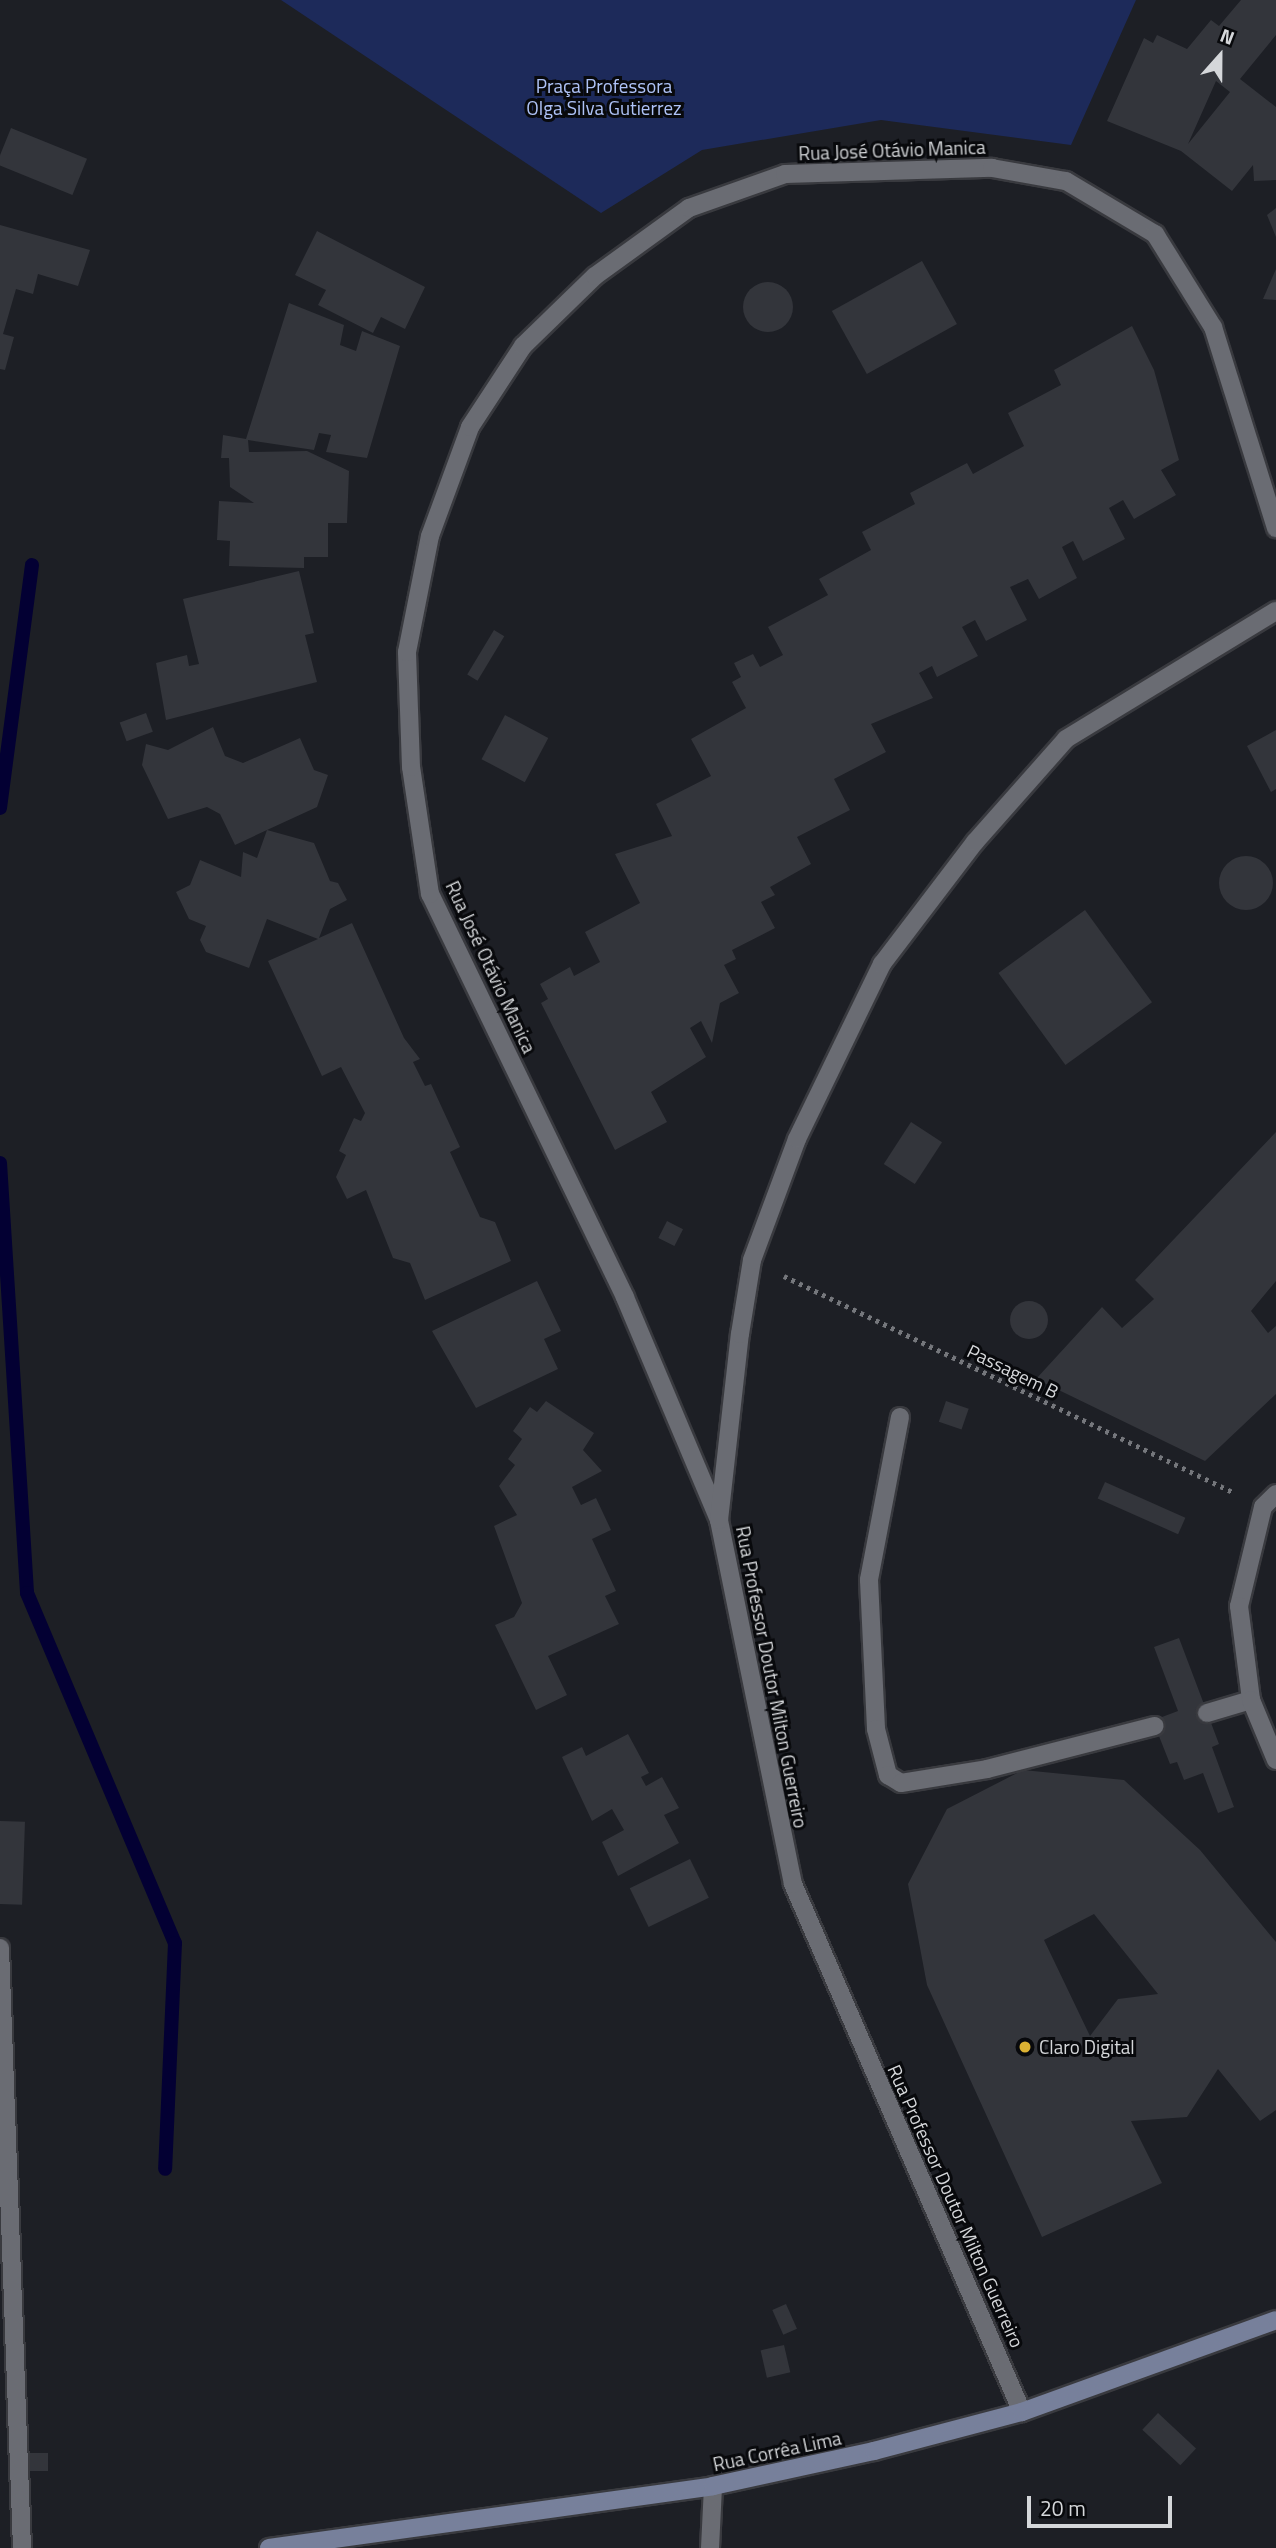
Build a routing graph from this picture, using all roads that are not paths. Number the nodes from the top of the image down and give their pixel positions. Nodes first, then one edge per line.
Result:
1 (1276, 528) edge
2 (1276, 611) edge
3 (900, 1417) dead end
4 (1269, 1501) edge
5 (719, 1520) junction
6 (1251, 1700) junction
7 (1207, 1713) dead end
8 (1155, 1726) dead end
9 (1276, 1760) edge
10 (0, 1948) edge
11 (1276, 2320) edge
12 (1022, 2412) junction
13 (713, 2486) junction
14 (22, 2548) edge
15 (269, 2548) edge
16 (710, 2548) edge

1 - 5 street, Rua José Otávio Manica
2 - 5 street, Rua Professor Doutor Milton Guerreiro
3 - 8 street
4 - 6 street
5 - 12 street, Rua Professor Doutor Milton Guerreiro
6 - 7 street
6 - 9 street
10 - 14 street
11 - 12 street, Rua Corrêa Lima
12 - 13 street, Rua Corrêa Lima
13 - 15 street, Rua Corrêa Lima
13 - 16 street

